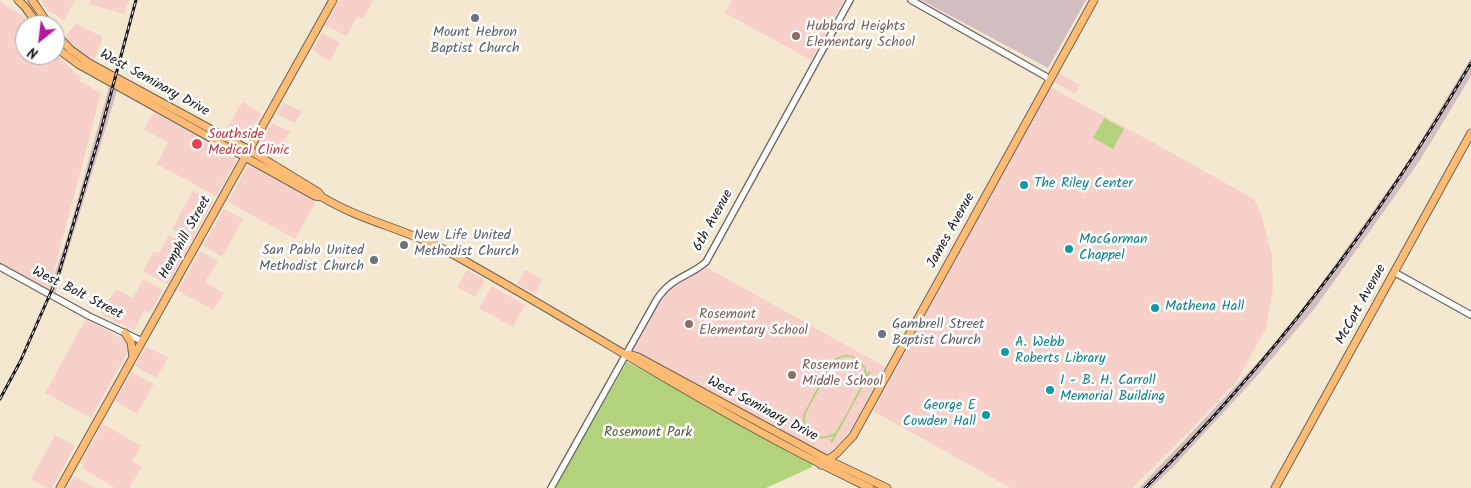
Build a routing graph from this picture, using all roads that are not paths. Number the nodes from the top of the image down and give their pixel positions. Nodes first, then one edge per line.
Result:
1 (18, 0) edge
2 (32, 0) edge
3 (333, 0) edge
4 (850, 0) edge
5 (911, 0) edge
6 (1094, 0) edge
7 (31, 15) edge
8 (42, 15) edge
9 (65, 44) edge
10 (65, 54) edge
11 (1050, 80) junction
12 (186, 115) junction
13 (180, 121) junction
14 (1471, 133) edge
15 (248, 154) junction
16 (0, 267) edge
17 (1394, 272) junction
18 (1471, 314) edge
19 (126, 333) junction
20 (142, 341) junction
21 (626, 354) junction
22 (133, 357) junction
23 (773, 434) junction
24 (828, 460) junction
25 (821, 464) junction
26 (60, 488) edge
27 (551, 488) edge
28 (870, 488) edge
29 (887, 488) edge
30 (1275, 488) edge

1 - 7 main road
2 - 8 main road
3 - 15 main road, Hemphill Street
4 - 21 street, 6th Avenue
5 - 11 street
6 - 11 main road, James Avenue
9 - 12 main road, West Seminary Drive
10 - 13 main road, West Seminary Drive
11 - 24 main road, James Avenue
12 - 13 main road
12 - 15 main road, West Seminary Drive
13 - 15 main road, West Seminary Drive
14 - 17 main road, McCart Avenue
15 - 20 main road, Hemphill Street
15 - 21 main road, West Seminary Drive
16 - 19 street, West Bolt Street
17 - 18 street
17 - 30 main road, McCart Avenue
19 - 20 street, West Bolt Street
19 - 22 main road
20 - 22 main road, Hemphill Street
21 - 23 main road, West Seminary Drive
21 - 27 street, 6th Avenue
22 - 26 main road, Hemphill Street
23 - 24 main road, West Seminary Drive
23 - 25 main road, West Seminary Drive
24 - 25 main road, James Avenue
24 - 29 main road, West Seminary Drive
25 - 28 main road, West Seminary Drive

